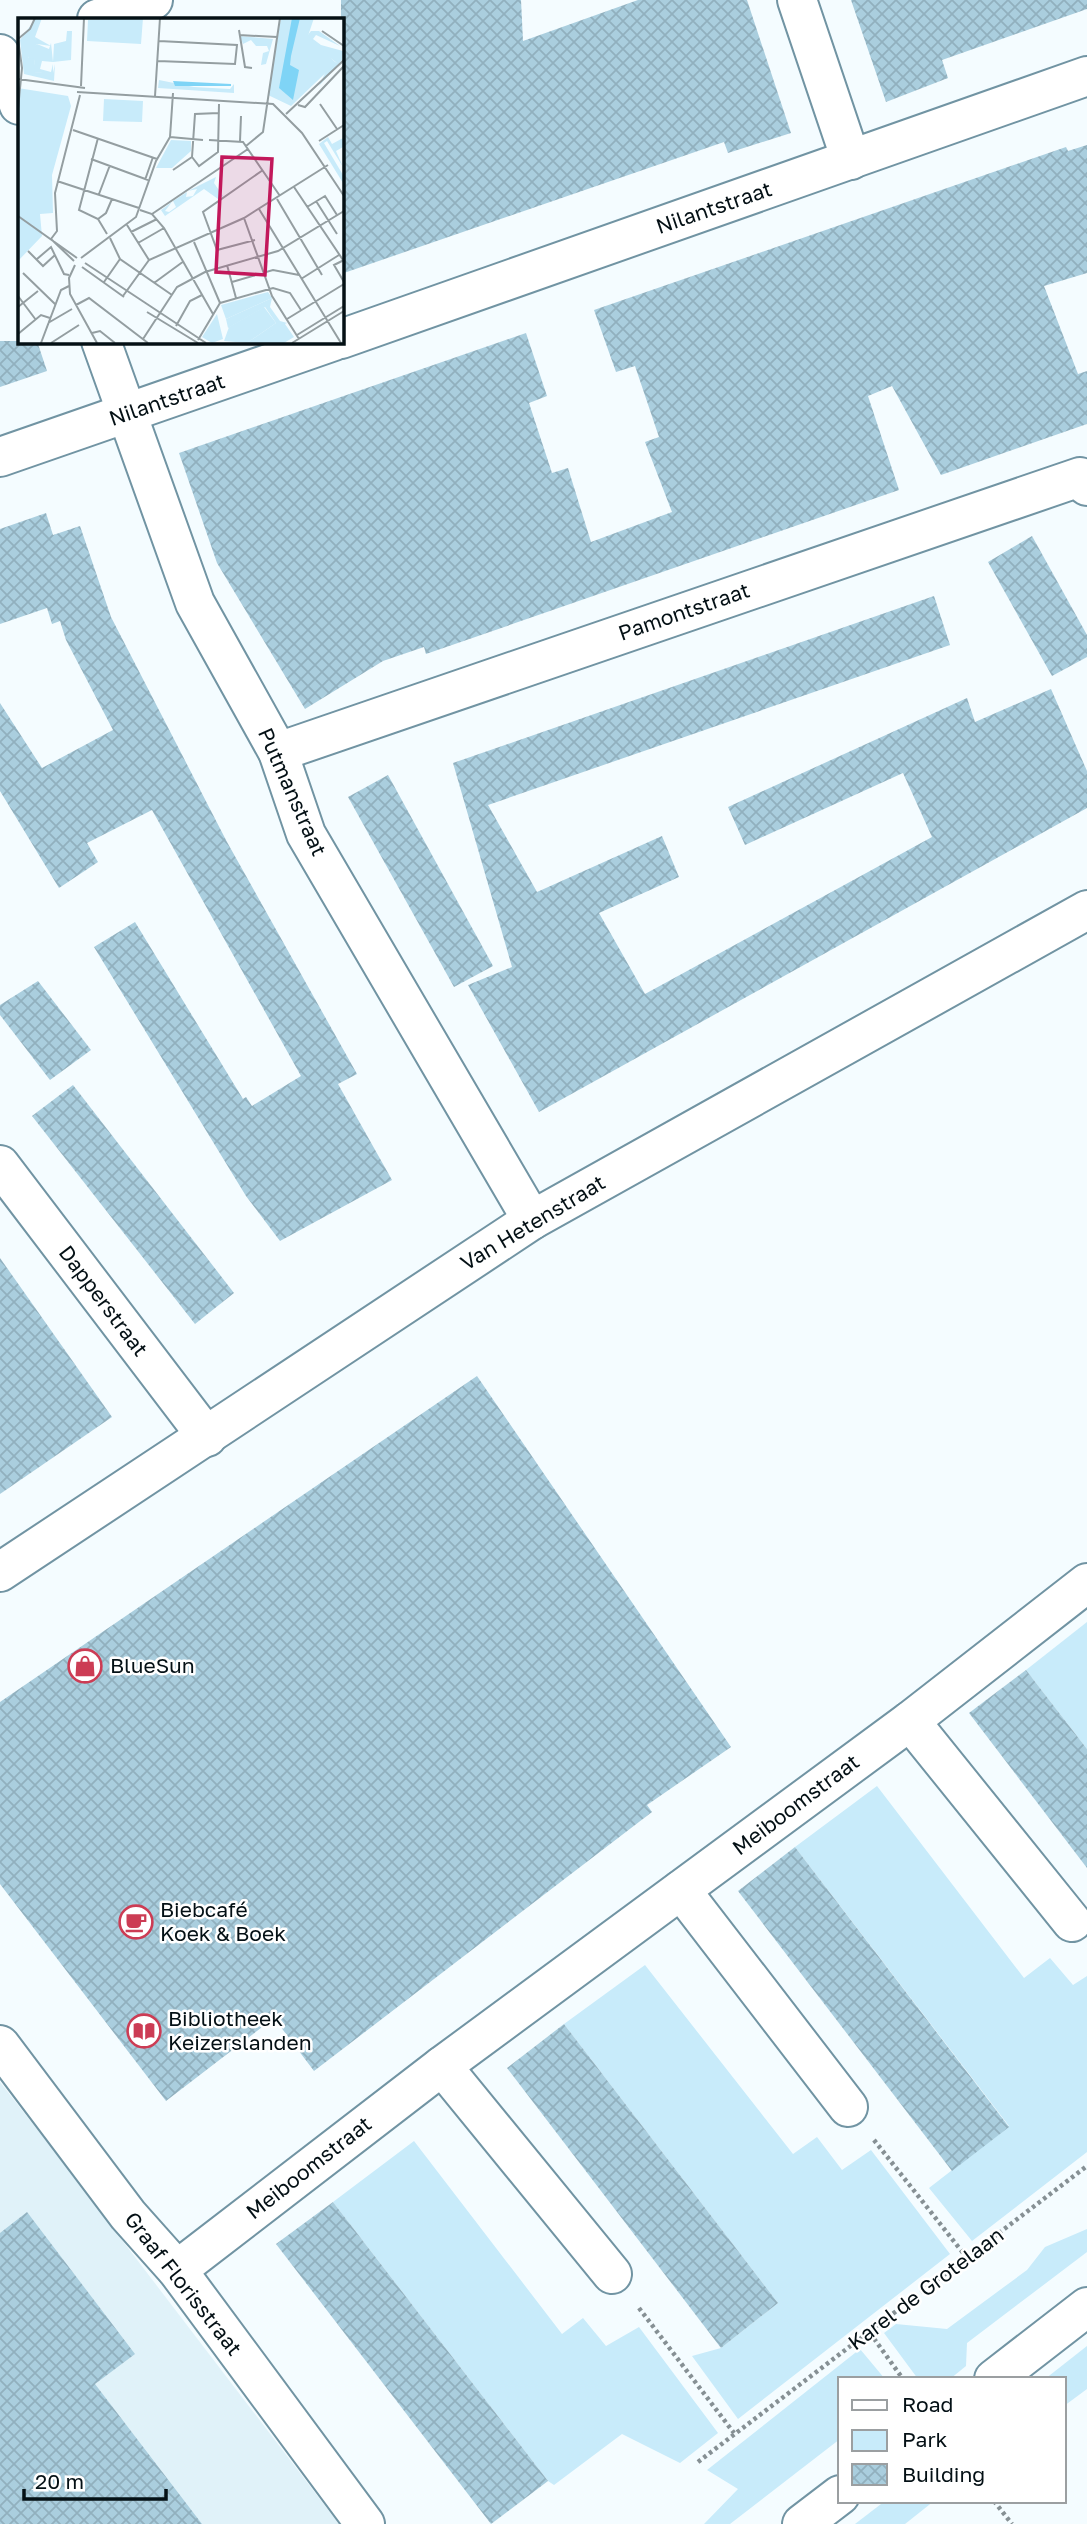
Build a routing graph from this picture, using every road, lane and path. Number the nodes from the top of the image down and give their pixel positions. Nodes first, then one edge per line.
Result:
1 (153, 0) edge
2 (797, 0) edge
3 (100, 18) edge
4 (18, 46) edge
5 (0, 53) edge
6 (1087, 76) edge
7 (18, 102) edge
8 (851, 160) junction
9 (343, 338) edge
10 (102, 343) edge
11 (328, 343) edge
12 (126, 414) junction
13 (0, 457) edge
14 (1087, 486) edge
15 (278, 752) junction
16 (1087, 910) edge
17 (0, 1165) edge
18 (532, 1220) junction
19 (207, 1437) junction
20 (0, 1572) edge
21 (1087, 1583) edge
22 (910, 1721) junction
23 (681, 1890) junction
24 (1072, 1923) dead end
25 (0, 2045) edge
26 (442, 2066) junction
27 (848, 2107) joint
28 (1087, 2166) edge
29 (967, 2258) junction
30 (177, 2270) junction
31 (612, 2274) joint
32 (1087, 2307) edge
33 (870, 2333) junction
34 (902, 2377) edge
35 (997, 2377) edge
36 (734, 2433) junction
37 (698, 2462) dead end
38 (838, 2497) edge
39 (996, 2503) edge
40 (365, 2524) edge
41 (802, 2524) edge
42 (1012, 2524) edge

1 - 3 street
2 - 8 street
4 - 5 street
5 - 7 street
6 - 8 street, Nilantstraat
8 - 9 street, Nilantstraat
10 - 12 street, Putmanstraat
11 - 12 street, Nilantstraat
12 - 13 street, Nilantstraat
12 - 15 street, Putmanstraat
14 - 15 street, Pamontstraat
15 - 18 street, Putmanstraat
16 - 18 street, Van Hetenstraat
17 - 19 street, Dapperstraat
18 - 19 street, Van Hetenstraat
19 - 20 street, Van Hetenstraat
21 - 22 street, Meiboomstraat
22 - 23 street, Meiboomstraat
22 - 24 street
23 - 26 street, Meiboomstraat
23 - 27 street
25 - 30 street, Graaf Florisstraat
26 - 30 street, Meiboomstraat
26 - 31 street
27 - 29 path
28 - 29 path, Karel de Grotelaan
29 - 33 path, Karel de Grotelaan
30 - 40 street, Graaf Florisstraat
31 - 36 path
32 - 35 street
33 - 34 path
33 - 36 path, Karel de Grotelaan
36 - 37 path, Karel de Grotelaan
38 - 41 street
39 - 42 path

